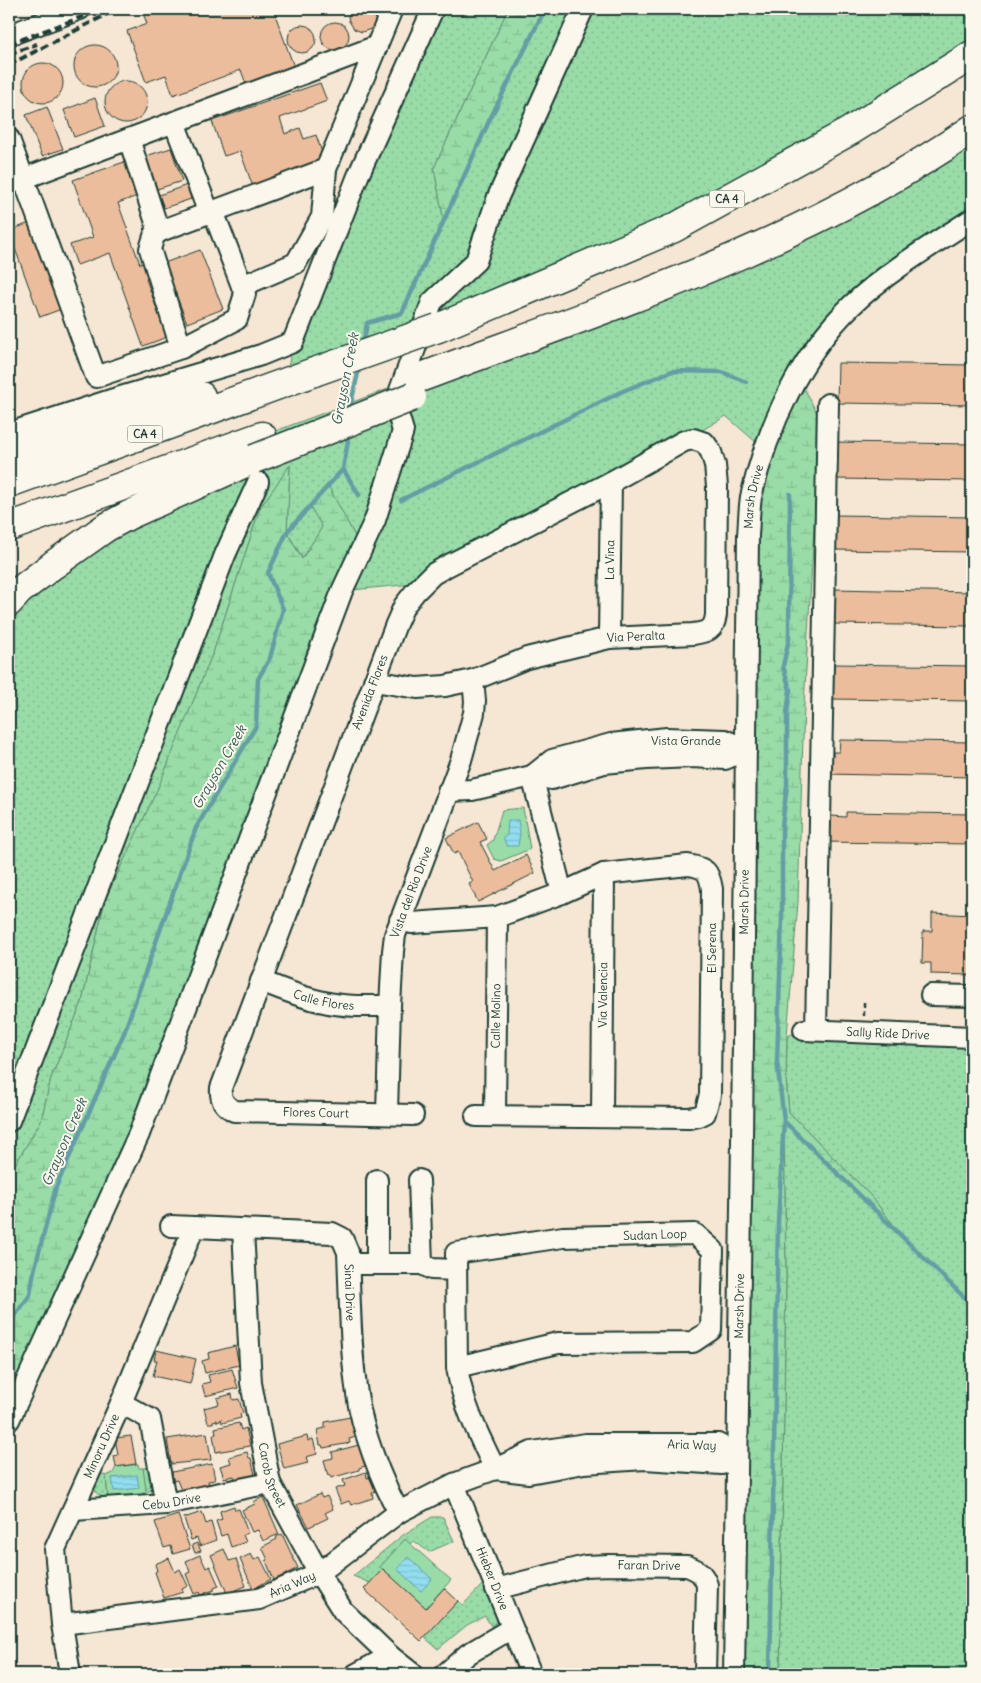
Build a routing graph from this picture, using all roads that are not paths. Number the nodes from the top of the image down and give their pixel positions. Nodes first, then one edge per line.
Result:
1 (392, 9) edge
2 (433, 9) edge
3 (583, 9) edge
4 (71, 10) edge
5 (9, 35) edge
6 (377, 46) junction
7 (972, 55) edge
8 (174, 122) junction
9 (972, 129) edge
10 (9, 139) edge
11 (129, 139) junction
12 (326, 169) junction
13 (16, 181) edge
14 (211, 212) junction
15 (972, 219) edge
16 (159, 232) junction
17 (242, 286) junction
18 (181, 348) junction
19 (283, 380) junction
20 (828, 404) dead end
21 (9, 432) edge
22 (700, 441) joint
23 (9, 454) edge
24 (258, 459) junction
25 (611, 482) junction
26 (9, 483) edge
27 (9, 527) edge
28 (9, 602) edge
29 (609, 638) junction
30 (473, 680) junction
31 (374, 681) junction
32 (746, 750) junction
33 (532, 776) junction
34 (448, 791) junction
35 (604, 874) junction
36 (562, 893) junction
37 (497, 917) junction
38 (400, 920) junction
39 (261, 981) junction
40 (931, 995) dead end
41 (972, 996) edge
42 (390, 1006) junction
43 (972, 1037) edge
44 (13, 1098) edge
45 (222, 1101) joint
46 (387, 1113) junction
47 (413, 1115) dead end
48 (486, 1116) joint
49 (602, 1116) junction
50 (9, 1121) edge
51 (377, 1180) dead end
52 (418, 1180) dead end
53 (171, 1226) dead end
54 (194, 1227) junction
55 (242, 1229) junction
56 (349, 1264) junction
57 (377, 1264) junction
58 (422, 1264) junction
59 (456, 1270) junction
60 (457, 1367) junction
61 (122, 1403) junction
62 (9, 1420) edge
63 (737, 1454) junction
64 (495, 1469) junction
65 (270, 1483) junction
66 (454, 1484) junction
67 (166, 1504) junction
68 (73, 1510) junction
69 (400, 1512) junction
70 (319, 1574) junction
71 (496, 1588) junction
72 (62, 1624) junction
73 (512, 1628) junction
74 (390, 1656) junction
75 (70, 1674) edge
76 (356, 1674) edge
77 (413, 1674) edge
78 (445, 1674) edge
79 (531, 1674) edge
80 (705, 1674) edge
81 (734, 1674) edge

1 - 6 street
2 - 21 street
3 - 62 street
4 - 5 street
6 - 8 street
6 - 12 street
7 - 19 highway, CA 4, bridge
8 - 11 street
8 - 14 street
9 - 24 highway
10 - 13 street
11 - 13 street
11 - 16 street
12 - 14 street
12 - 17 street
13 - 18 street
14 - 16 street
14 - 17 street
15 - 32 street, Marsh Drive
16 - 18 street
17 - 18 street
19 - 23 highway
19 - 26 highway, CA 4
20 - 43 street, Sally Ride Drive
22 - 25 street, Avenida Flores
22 - 29 street, Via Peralta
24 - 27 highway
24 - 28 highway
24 - 44 street
25 - 29 street, La Vina
25 - 31 street, Avenida Flores
29 - 30 street, Via Peralta
30 - 31 street, Via Peralta
30 - 34 street, Vista del Rio Drive
31 - 39 street, Avenida Flores
32 - 33 street, Vista Grande
32 - 63 street, Marsh Drive
33 - 34 street, Vista Grande
33 - 36 street
34 - 38 street, Vista del Rio Drive
35 - 36 street, El Serena
35 - 49 street, Via Valencia
35 - 49 street, El Serena
36 - 37 street, El Serena
37 - 38 street, El Serena
37 - 48 street, Calle Molino
38 - 42 street, Vista del Rio Drive
39 - 42 street, Calle Flores
39 - 45 street, Avenida Flores
40 - 41 street
42 - 46 street, Vista del Rio Drive
44 - 50 street
45 - 46 street, Flores Court
46 - 47 street, Flores Court
48 - 49 street, El Serena
51 - 57 street
52 - 58 street
53 - 54 street, Sinai Drive
54 - 55 street, Sinai Drive
54 - 61 street, Minoru Drive
55 - 56 street, Sinai Drive
55 - 65 street, Carob Street
56 - 57 street
56 - 69 street, Sinai Drive
57 - 58 street
58 - 59 street
59 - 60 street, Sudan Loop
59 - 60 street, Sudan Loop
60 - 64 street, Sudan Loop
61 - 67 street
61 - 68 street, Minoru Drive
63 - 64 street, Aria Way
63 - 81 street, Marsh Drive
64 - 66 street, Aria Way
65 - 67 street, Cebu Drive
65 - 70 street, Carob Street
66 - 69 street, Aria Way
66 - 71 street, Hieber Drive
67 - 68 street, Cebu Drive
68 - 72 street, Minoru Drive
69 - 70 street, Aria Way
70 - 72 street, Aria Way
70 - 74 street, Carob Street
71 - 73 street, Hieber Drive
71 - 80 street, Faran Drive
72 - 75 street, Minoru Drive
73 - 78 street
73 - 79 street, Hieber Drive
74 - 76 street
74 - 77 street, Carob Street

